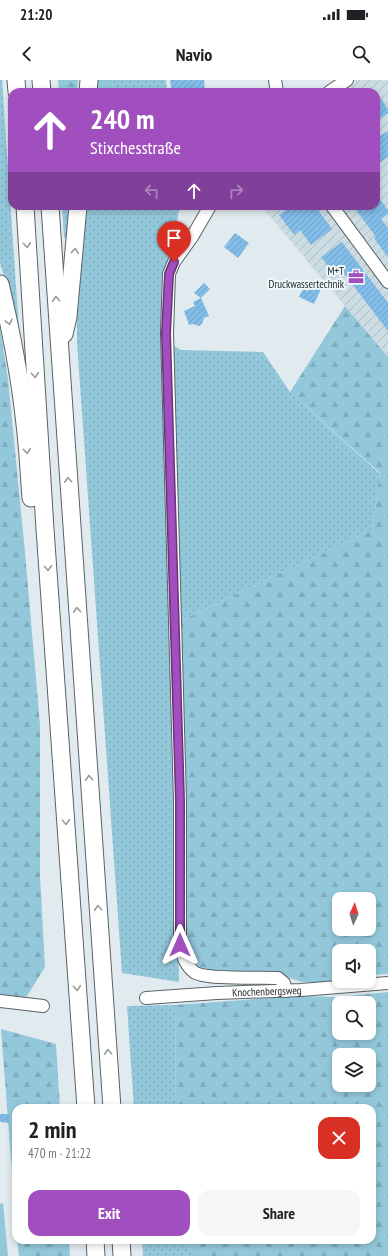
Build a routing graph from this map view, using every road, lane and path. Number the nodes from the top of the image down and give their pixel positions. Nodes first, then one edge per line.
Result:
1 (347, 80) edge
2 (335, 88) edge
3 (24, 210) edge
4 (50, 210) edge
5 (78, 210) edge
6 (208, 210) edge
7 (335, 210) edge
8 (388, 282) edge
9 (0, 284) edge
10 (59, 352) junction
11 (45, 529) junction
12 (388, 983) edge
13 (286, 991) junction
14 (146, 998) dead end
15 (0, 1001) edge
16 (43, 1006) dead end
17 (86, 1104) edge
18 (112, 1104) edge
19 (95, 1244) edge
20 (121, 1244) edge
21 (96, 1256) edge
22 (122, 1256) edge

1 - 2 street
3 -> 11 highway
10 -> 4 highway
10 -> 5 highway
6 - 13 street
7 - 8 street
9 -> 11 highway
18 -> 10 highway
11 -> 17 highway
12 - 13 street, Knochenbergsweg
13 - 14 street, Knochenbergsweg
15 - 16 street
19 - 21 highway
20 - 22 highway

